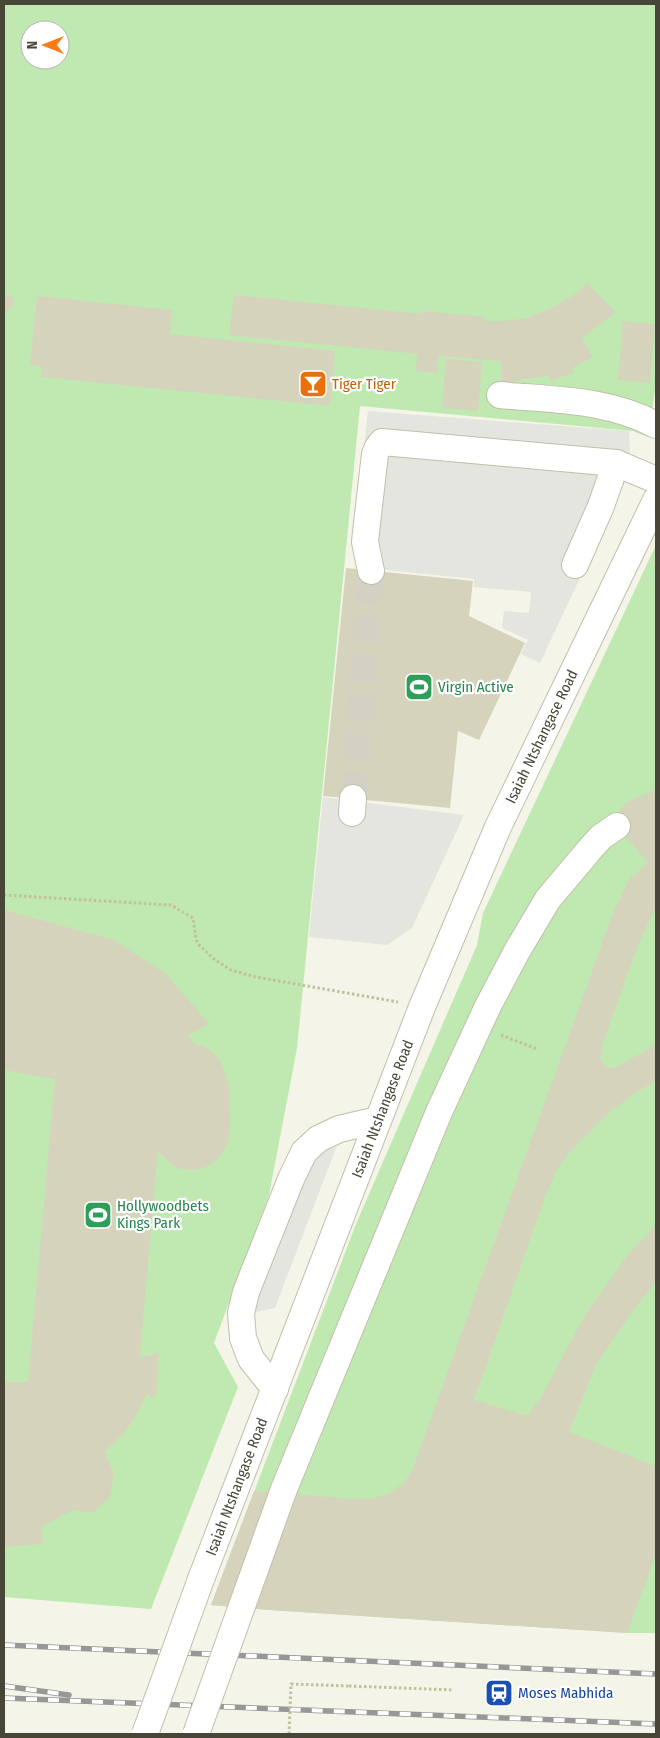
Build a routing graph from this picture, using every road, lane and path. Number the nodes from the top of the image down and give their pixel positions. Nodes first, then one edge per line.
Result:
1 (500, 395) dead end
2 (656, 426) edge
3 (616, 463) junction
4 (656, 480) edge
5 (656, 500) edge
6 (369, 559) tunnel mouth
7 (575, 564) dead end
8 (617, 826) dead end
9 (4, 895) edge
10 (422, 1007) junction
11 (478, 1027) junction
12 (537, 1049) dead end
13 (378, 1120) junction
14 (275, 1389) junction
15 (454, 1690) dead end
16 (145, 1734) edge
17 (196, 1734) edge
18 (290, 1734) edge

1 - 2 street
3 - 4 street
3 - 6 street
3 - 7 street
5 - 10 street, Isaiah Ntshangase Road
8 - 11 street
9 - 10 path
10 - 13 street, Isaiah Ntshangase Road
11 - 12 path
11 - 17 street, bridge
13 - 14 street, Isaiah Ntshangase Road
13 - 14 street
14 - 16 street, Isaiah Ntshangase Road, bridge
15 - 18 path, bridge

